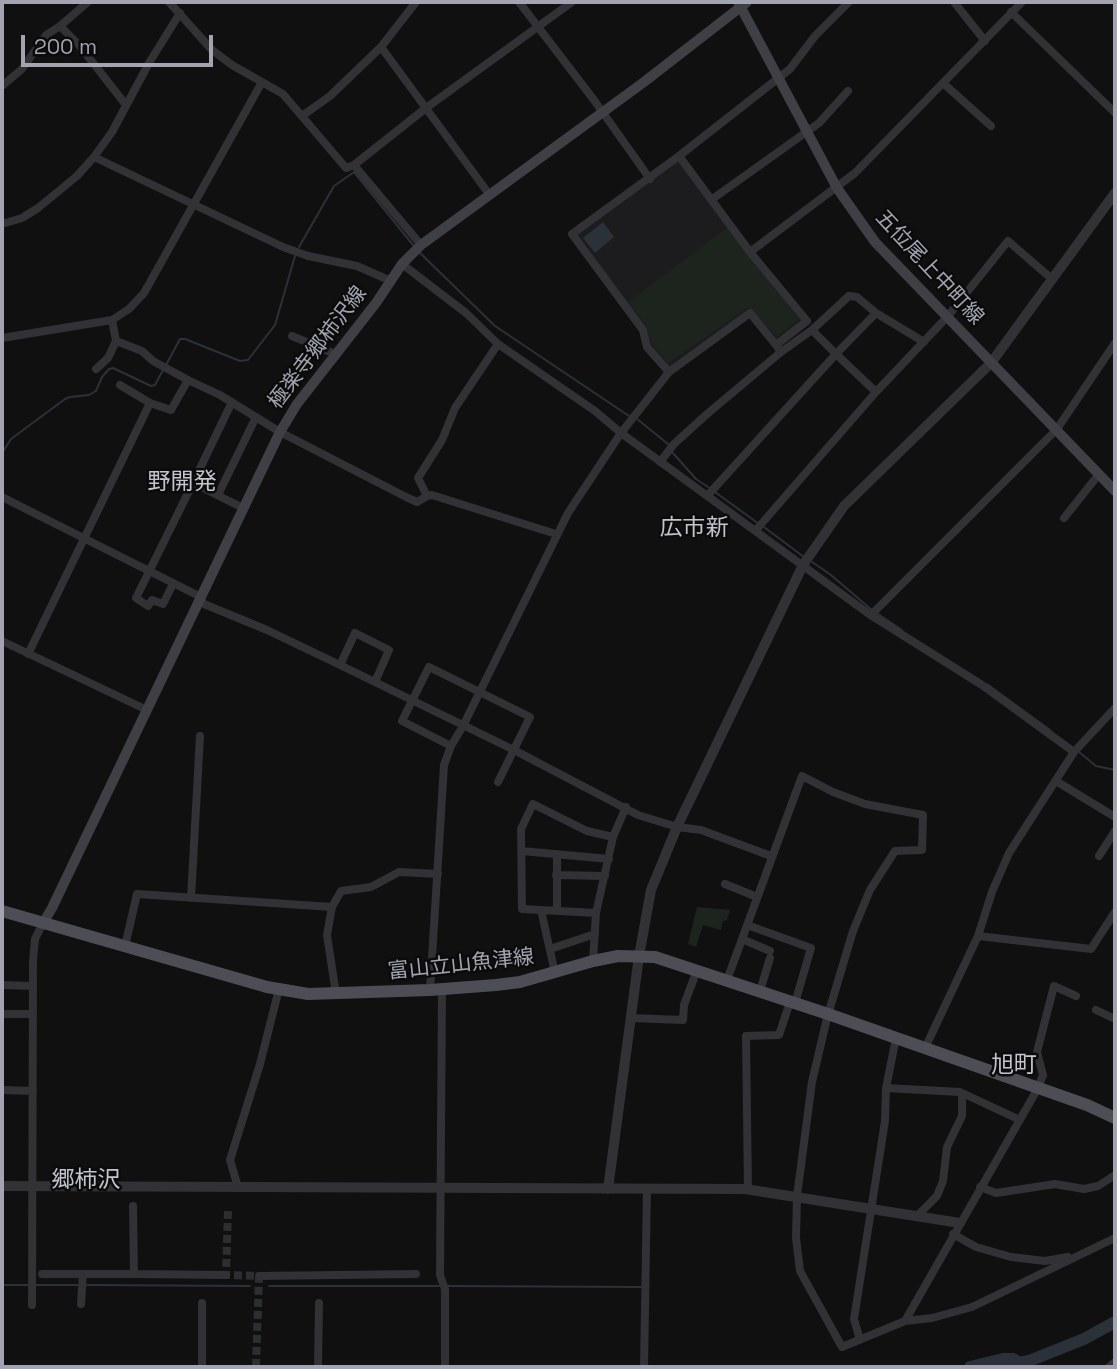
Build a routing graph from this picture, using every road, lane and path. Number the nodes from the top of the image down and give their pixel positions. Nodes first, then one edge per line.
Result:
1 (88, 2) edge
2 (169, 2) edge
3 (415, 2) edge
4 (519, 2) edge
5 (572, 2) edge
6 (849, 2) edge
7 (954, 2) edge
8 (1022, 2) edge
9 (742, 3) edge
10 (1012, 12) junction
11 (180, 13) junction
12 (60, 26) junction
13 (538, 27) junction
14 (985, 41) junction
15 (381, 47) junction
16 (780, 78) junction
17 (262, 82) junction
18 (943, 83) junction
19 (2, 86) edge
20 (848, 91) dead end
21 (126, 105) junction
22 (426, 108) junction
23 (601, 111) junction
24 (1115, 113) edge
25 (302, 116) junction
26 (991, 126) dead end
27 (807, 132) junction
28 (679, 156) junction
29 (94, 157) junction
30 (354, 165) junction
31 (650, 179) junction
32 (837, 188) junction
33 (1115, 193) edge
34 (489, 194) junction
35 (711, 200) junction
36 (193, 205) junction
37 (2, 224) edge
38 (421, 245) junction
39 (750, 252) junction
40 (402, 264) junction
41 (1052, 279) junction
42 (391, 281) junction
43 (876, 313) junction
44 (948, 316) junction
45 (112, 320) junction
46 (811, 330) junction
47 (292, 336) dead end
48 (2, 338) edge
49 (116, 341) junction
50 (924, 342) junction
51 (498, 344) junction
52 (1115, 344) edge
53 (779, 348) junction
54 (335, 354) junction
55 (836, 354) junction
56 (991, 363) junction
57 (96, 369) dead end
58 (669, 372) junction
59 (188, 380) junction
60 (120, 385) dead end
61 (876, 392) junction
62 (150, 402) junction
63 (232, 402) junction
64 (256, 417) junction
65 (1057, 429) junction
66 (280, 432) junction
67 (621, 433) junction
68 (660, 462) junction
69 (1100, 474) junction
70 (193, 483) junction
71 (1115, 491) edge
72 (218, 495) junction
73 (708, 495) junction
74 (427, 496) junction
75 (2, 497) edge
76 (243, 508) junction
77 (1064, 518) dead end
78 (756, 530) junction
79 (556, 534) junction
80 (84, 539) junction
81 (803, 565) junction
82 (148, 572) junction
83 (173, 584) junction
84 (200, 601) junction
85 (871, 615) junction
86 (2, 641) edge
87 (28, 654) junction
88 (340, 664) junction
89 (375, 682) junction
90 (479, 691) junction
91 (411, 701) junction
92 (1115, 708) edge
93 (147, 710) junction
94 (463, 726) junction
95 (200, 736) dead end
96 (451, 746) junction
97 (514, 750) junction
98 (1073, 752) junction
99 (1056, 780) junction
100 (498, 782) dead end
101 (625, 807) junction
102 (1115, 817) edge
103 (677, 827) junction
104 (1115, 831) edge
105 (614, 837) junction
106 (522, 851) junction
107 (556, 854) junction
108 (771, 856) junction
109 (1099, 856) dead end
110 (608, 859) junction
111 (438, 874) junction
112 (556, 875) junction
113 (605, 876) junction
114 (725, 884) dead end
115 (757, 897) junction
116 (191, 898) junction
117 (332, 907) junction
118 (541, 910) junction
119 (557, 911) junction
120 (2, 912) edge
121 (1115, 912) edge
122 (596, 913) junction
123 (43, 923) junction
124 (747, 925) junction
125 (595, 934) junction
126 (978, 936) junction
127 (742, 939) junction
128 (125, 946) junction
129 (550, 950) junction
130 (639, 956) junction
131 (593, 961) junction
132 (697, 970) junction
133 (555, 974) junction
134 (727, 980) junction
135 (2, 985) edge
136 (33, 986) junction
137 (279, 989) junction
138 (436, 990) junction
139 (760, 991) junction
140 (336, 994) junction
141 (1076, 996) dead end
142 (793, 1003) junction
143 (1096, 1010) dead end
144 (2, 1014) edge
145 (33, 1014) junction
146 (828, 1014) junction
147 (631, 1018) junction
148 (1115, 1019) edge
149 (896, 1038) junction
150 (925, 1048) junction
151 (886, 1088) junction
152 (1038, 1088) junction
153 (2, 1090) edge
154 (33, 1091) junction
155 (962, 1093) junction
156 (1114, 1114) edge
157 (1020, 1120) junction
158 (1115, 1175) edge
159 (2, 1186) edge
160 (32, 1187) junction
161 (238, 1187) junction
162 (442, 1187) junction
163 (980, 1187) junction
164 (608, 1189) junction
165 (647, 1189) junction
166 (748, 1190) junction
167 (797, 1196) junction
168 (133, 1206) dead end
169 (871, 1208) junction
170 (917, 1216) junction
171 (960, 1223) junction
172 (953, 1234) junction
173 (1115, 1238) edge
174 (1076, 1256) junction
175 (42, 1274) dead end
176 (83, 1274) junction
177 (134, 1274) junction
178 (416, 1274) dead end
179 (226, 1275) dead end
180 (259, 1276) dead end
181 (202, 1303) dead end
182 (319, 1303) dead end
183 (81, 1304) dead end
184 (32, 1305) dead end
185 (905, 1321) junction
186 (860, 1340) junction
187 (1115, 1362) edge
188 (202, 1367) edge
189 (317, 1367) edge
190 (445, 1367) edge
191 (645, 1367) edge
192 (1109, 1367) edge

1 - 12 street
2 - 11 street
3 - 15 street
4 - 13 street
5 - 13 street
6 - 16 street
7 - 14 street
8 - 10 street
9 - 16 main road, 五位尾上中町線
9 - 23 main road, 極楽寺郷柿沢線
10 - 14 street
10 - 24 street
11 - 17 street
11 - 21 street
12 - 19 street
12 - 21 street
13 - 22 street
13 - 23 street
14 - 18 street
15 - 22 street
15 - 25 street
16 - 27 main road, 五位尾上中町線
16 - 28 street
17 - 25 street
17 - 36 street
18 - 26 street
18 - 32 street
20 - 27 street
21 - 29 street
22 - 30 street
22 - 34 street
23 - 31 street
23 - 34 main road, 極楽寺郷柿沢線
25 - 30 street
27 - 32 main road, 五位尾上中町線
27 - 35 street
28 - 31 street
28 - 35 street
29 - 36 street
29 - 37 street
30 - 38 street
31 - 58 street
32 - 39 street
32 - 44 main road, 五位尾上中町線
33 - 41 street
34 - 38 main road, 極楽寺郷柿沢線
35 - 39 street
36 - 42 street
36 - 45 street
38 - 40 main road, 極楽寺郷柿沢線
39 - 53 street
40 - 42 main road, 極楽寺郷柿沢線
40 - 51 street
41 - 44 street
41 - 56 street
42 - 54 main road, 極楽寺郷柿沢線
43 - 46 street
43 - 50 street
43 - 55 street
44 - 50 street
44 - 56 main road, 五位尾上中町線
45 - 48 street
45 - 49 street
46 - 53 street
46 - 55 street
47 - 54 street
49 - 57 street
49 - 59 street
50 - 61 street
51 - 67 street
51 - 74 street
52 - 65 street
53 - 58 street
53 - 68 street
54 - 66 main road, 極楽寺郷柿沢線
55 - 61 street
55 - 73 street
56 - 65 main road, 五位尾上中町線
56 - 81 street
58 - 67 street
59 - 62 street
59 - 63 street
60 - 62 street
61 - 78 street
62 - 80 street
63 - 64 street
63 - 70 street
64 - 66 street
64 - 72 street
65 - 69 main road, 五位尾上中町線
65 - 85 street
66 - 74 street
66 - 76 main road, 極楽寺郷柿沢線
67 - 68 street
67 - 79 street
68 - 73 street
69 - 71 main road, 五位尾上中町線
69 - 77 street
70 - 72 street
70 - 82 street
72 - 76 street
73 - 78 street
74 - 79 street
75 - 80 street
76 - 84 main road, 極楽寺郷柿沢線
78 - 81 street
79 - 90 street
80 - 82 street
80 - 87 street
81 - 85 street
81 - 103 street
82 - 83 street
82 - 83 street
83 - 84 street
84 - 88 street
84 - 93 main road, 極楽寺郷柿沢線
85 - 98 street
86 - 87 street
87 - 93 street
88 - 89 street
88 - 89 street
89 - 91 street
90 - 91 street
90 - 94 street
90 - 97 street
91 - 94 street
91 - 96 street
92 - 98 street
93 - 123 main road, 極楽寺郷柿沢線
94 - 96 street
94 - 97 street
95 - 116 street
96 - 111 street
97 - 100 street
97 - 101 street
98 - 99 street
99 - 102 street
99 - 126 street
101 - 103 street
101 - 105 street
103 - 108 street
103 - 130 street
104 - 109 street
105 - 106 street
105 - 110 street
106 - 107 street
106 - 118 street
107 - 110 street
107 - 112 street
108 - 115 street
108 - 146 street
110 - 113 street
111 - 117 street
111 - 138 street
112 - 113 street
112 - 119 street
113 - 122 street
114 - 115 street
115 - 124 street
116 - 117 street
116 - 128 street
117 - 140 street
118 - 119 street
118 - 129 street
119 - 122 street
120 - 123 main road, 富山立山魚津線
121 - 126 street
122 - 125 street
123 - 128 main road, 富山立山魚津線
123 - 136 street
124 - 127 street
124 - 142 street
125 - 129 street
125 - 131 street
126 - 150 street
127 - 134 street
127 - 139 street
128 - 137 main road, 富山立山魚津線
129 - 133 street
130 - 131 main road, 富山立山魚津線
130 - 132 main road, 富山立山魚津線
130 - 147 street
131 - 133 main road, 富山立山魚津線
132 - 134 main road, 富山立山魚津線
132 - 147 street
133 - 138 main road, 富山立山魚津線
134 - 139 main road, 富山立山魚津線
135 - 136 street
136 - 145 street
137 - 140 main road, 富山立山魚津線
137 - 161 street
138 - 140 main road, 富山立山魚津線
138 - 162 street
139 - 142 main road, 富山立山魚津線
141 - 152 street
142 - 146 main road, 富山立山魚津線
142 - 166 street
143 - 148 street
144 - 145 street
145 - 154 street
146 - 149 main road, 富山立山魚津線
146 - 167 street
147 - 164 street
149 - 150 main road, 富山立山魚津線
149 - 151 street
150 - 152 main road, 富山立山魚津線
151 - 155 street
151 - 169 street
152 - 156 main road, 富山立山魚津線
152 - 157 street
153 - 154 street
154 - 160 street
155 - 157 street
155 - 170 street
157 - 163 street
158 - 163 street
159 - 160 street
160 - 161 street
160 - 184 street
161 - 162 street
162 - 164 street
162 - 190 street
163 - 171 street
164 - 165 street
165 - 166 street
165 - 191 street
166 - 167 street
167 - 169 street
167 - 186 street
168 - 177 street
169 - 170 street
169 - 186 street
170 - 171 street
171 - 172 street
172 - 174 street
172 - 185 street
173 - 174 street
174 - 185 street
175 - 176 street
176 - 177 street
176 - 183 street
177 - 179 street
178 - 180 street
181 - 188 street
182 - 189 street
185 - 186 street
187 - 192 street

